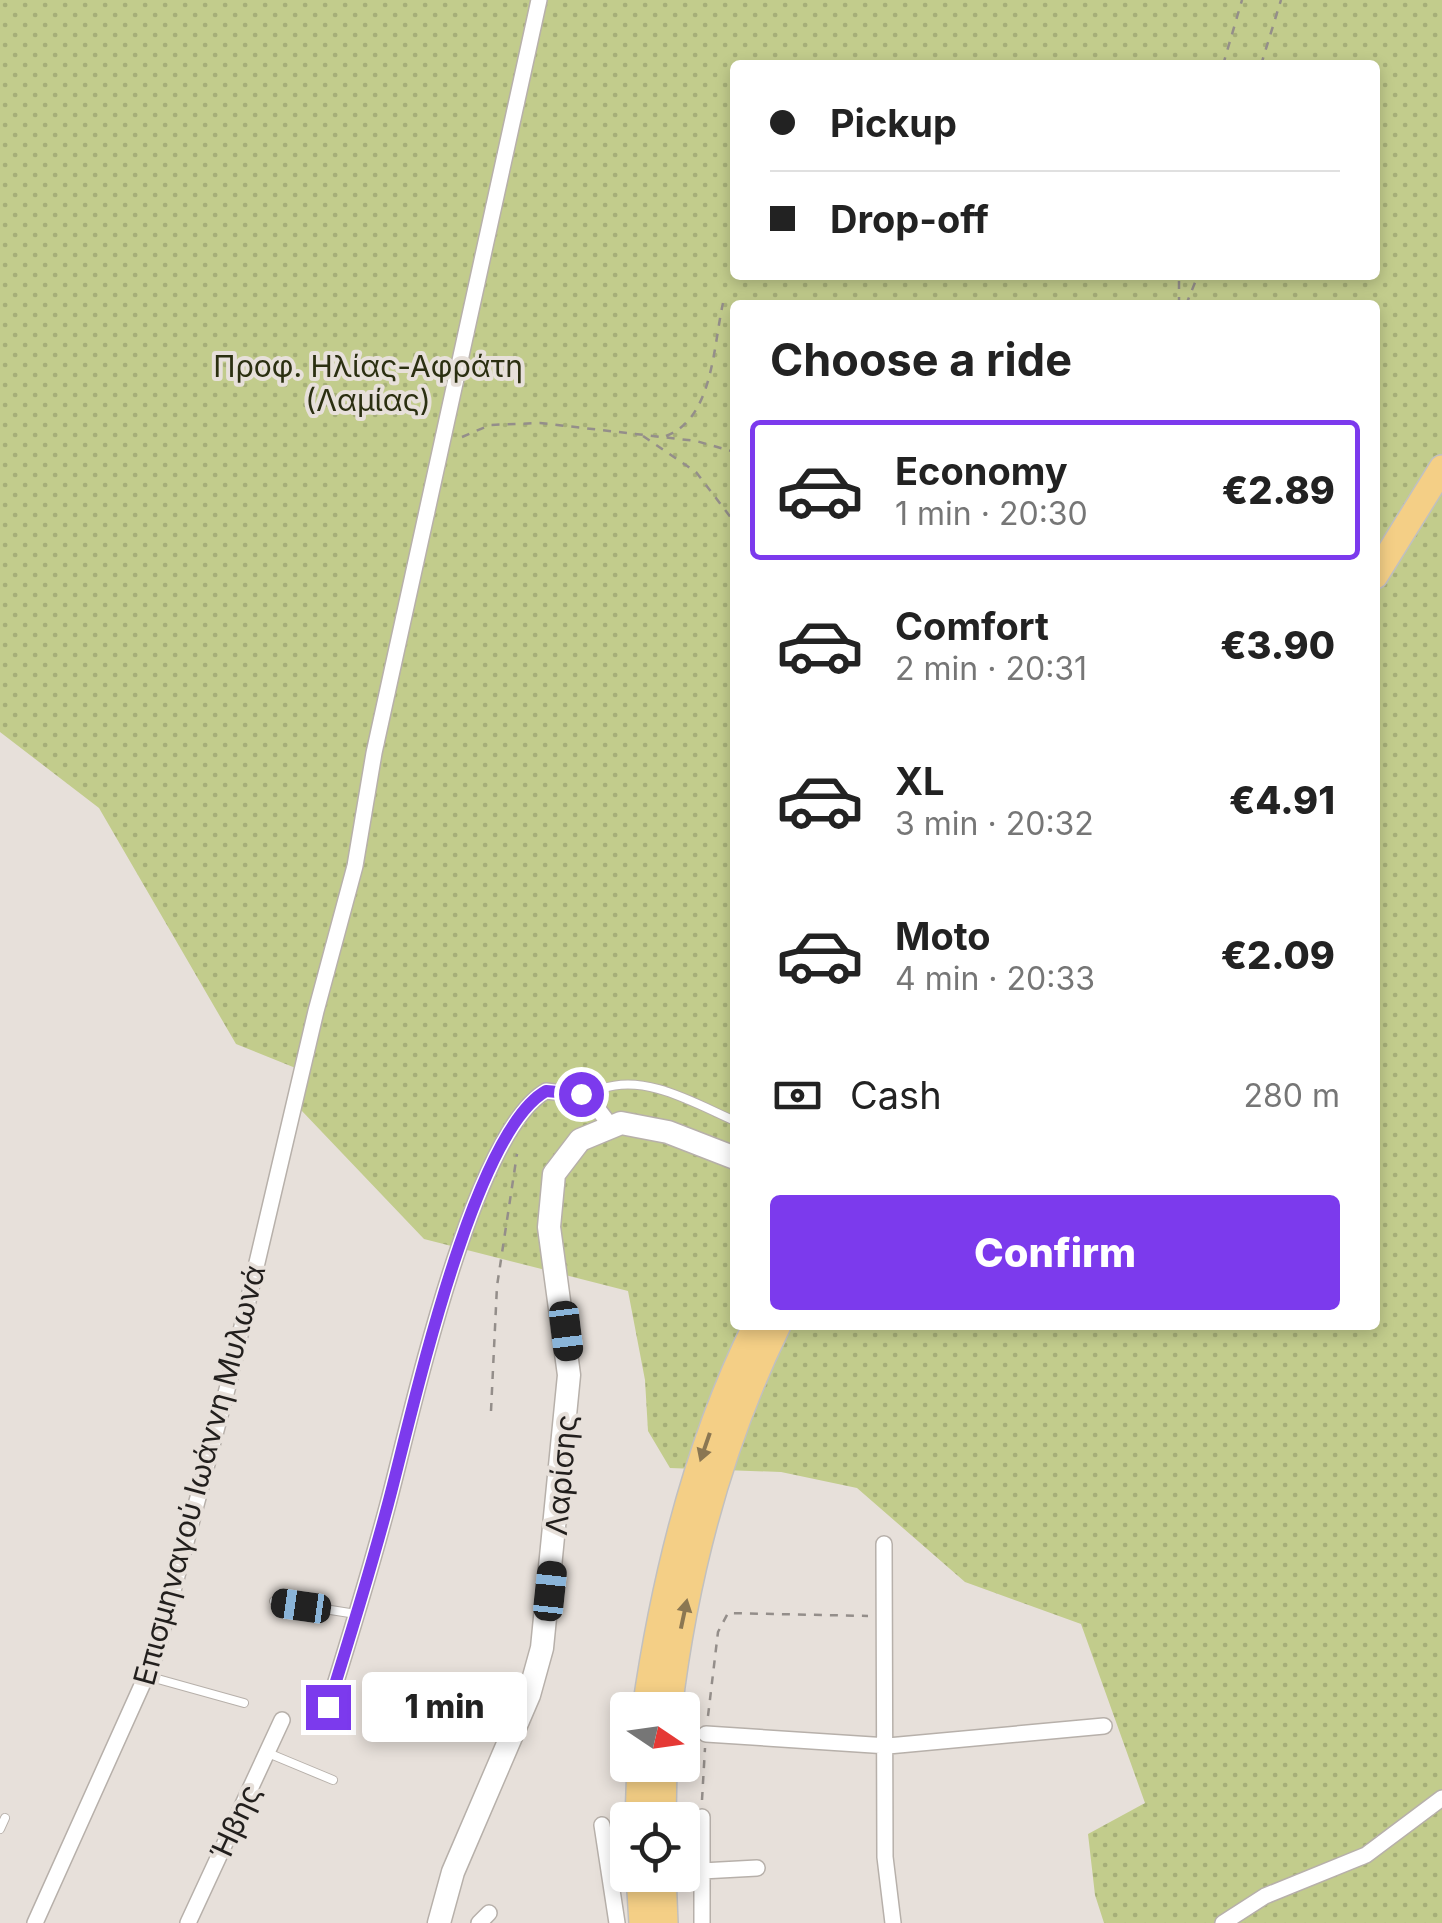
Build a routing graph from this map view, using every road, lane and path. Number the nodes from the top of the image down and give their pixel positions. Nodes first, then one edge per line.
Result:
1 (539, 0) edge
2 (1242, 0) edge
3 (1281, 0) edge
4 (1224, 60) edge
5 (1263, 60) edge
6 (723, 303) dead end
7 (642, 436) junction
8 (664, 437) junction
9 (444, 440) junction
10 (730, 451) edge
11 (1442, 468) edge
12 (730, 516) edge
13 (1380, 568) edge
14 (592, 1100) junction
15 (730, 1119) edge
16 (610, 1125) junction
17 (694, 1143) junction
18 (518, 1153) dead end
19 (730, 1156) edge
20 (730, 1169) edge
21 (754, 1330) edge
22 (776, 1330) edge
23 (491, 1411) dead end
24 (884, 1544) dead end
25 (274, 1602) dead end
26 (356, 1614) junction
27 (886, 1616) junction
28 (147, 1676) junction
29 (648, 1692) edge
30 (671, 1692) edge
31 (515, 1700) dead end
32 (244, 1703) dead end
33 (328, 1707) dead end
34 (282, 1720) dead end
35 (1104, 1726) dead end
36 (497, 1734) dead end
37 (706, 1734) junction
38 (888, 1746) junction
39 (267, 1752) junction
40 (333, 1780) dead end
41 (1442, 1798) edge
42 (702, 1817) joint
43 (5, 1818) dead end
44 (602, 1825) dead end
45 (0, 1829) edge
46 (757, 1868) dead end
47 (702, 1871) junction
48 (640, 1892) edge
49 (664, 1892) edge
50 (34, 1923) edge
51 (188, 1923) edge
52 (439, 1923) edge
53 (617, 1923) edge
54 (642, 1923) edge
55 (666, 1923) edge
56 (702, 1923) edge
57 (892, 1923) edge
58 (1224, 1923) edge

1 - 9 street, Επισμηναγού Ιωάννη Μυλωνά
2 - 4 path
3 - 5 path
6 - 8 path
7 - 8 path
7 - 9 path
7 - 12 path
8 - 10 path
9 - 28 street, Επισμηναγού Ιωάννη Μυλωνά
11 - 13 main road
14 - 15 lane
14 - 16 street
14 - 26 street
16 - 17 main road
16 - 52 main road, Λαρίσης
17 - 19 main road
17 - 20 main road
18 - 23 path
21 -> 29 main road
30 -> 22 main road
24 - 27 street
25 - 26 lane
26 - 33 street
27 - 37 path
27 - 38 street
28 - 32 lane
28 - 50 street, Επισμηναγού Ιωάννη Μυλωνά
31 - 36 lane
34 - 39 street, Ήβης
35 - 38 street
37 - 38 street
37 - 42 path
38 - 57 street
39 - 40 lane
39 - 51 street, Ήβης
41 - 58 street
42 - 47 street
43 - 45 lane
44 - 53 street
46 - 47 street
47 - 56 street
48 - 54 main road
49 - 55 main road

